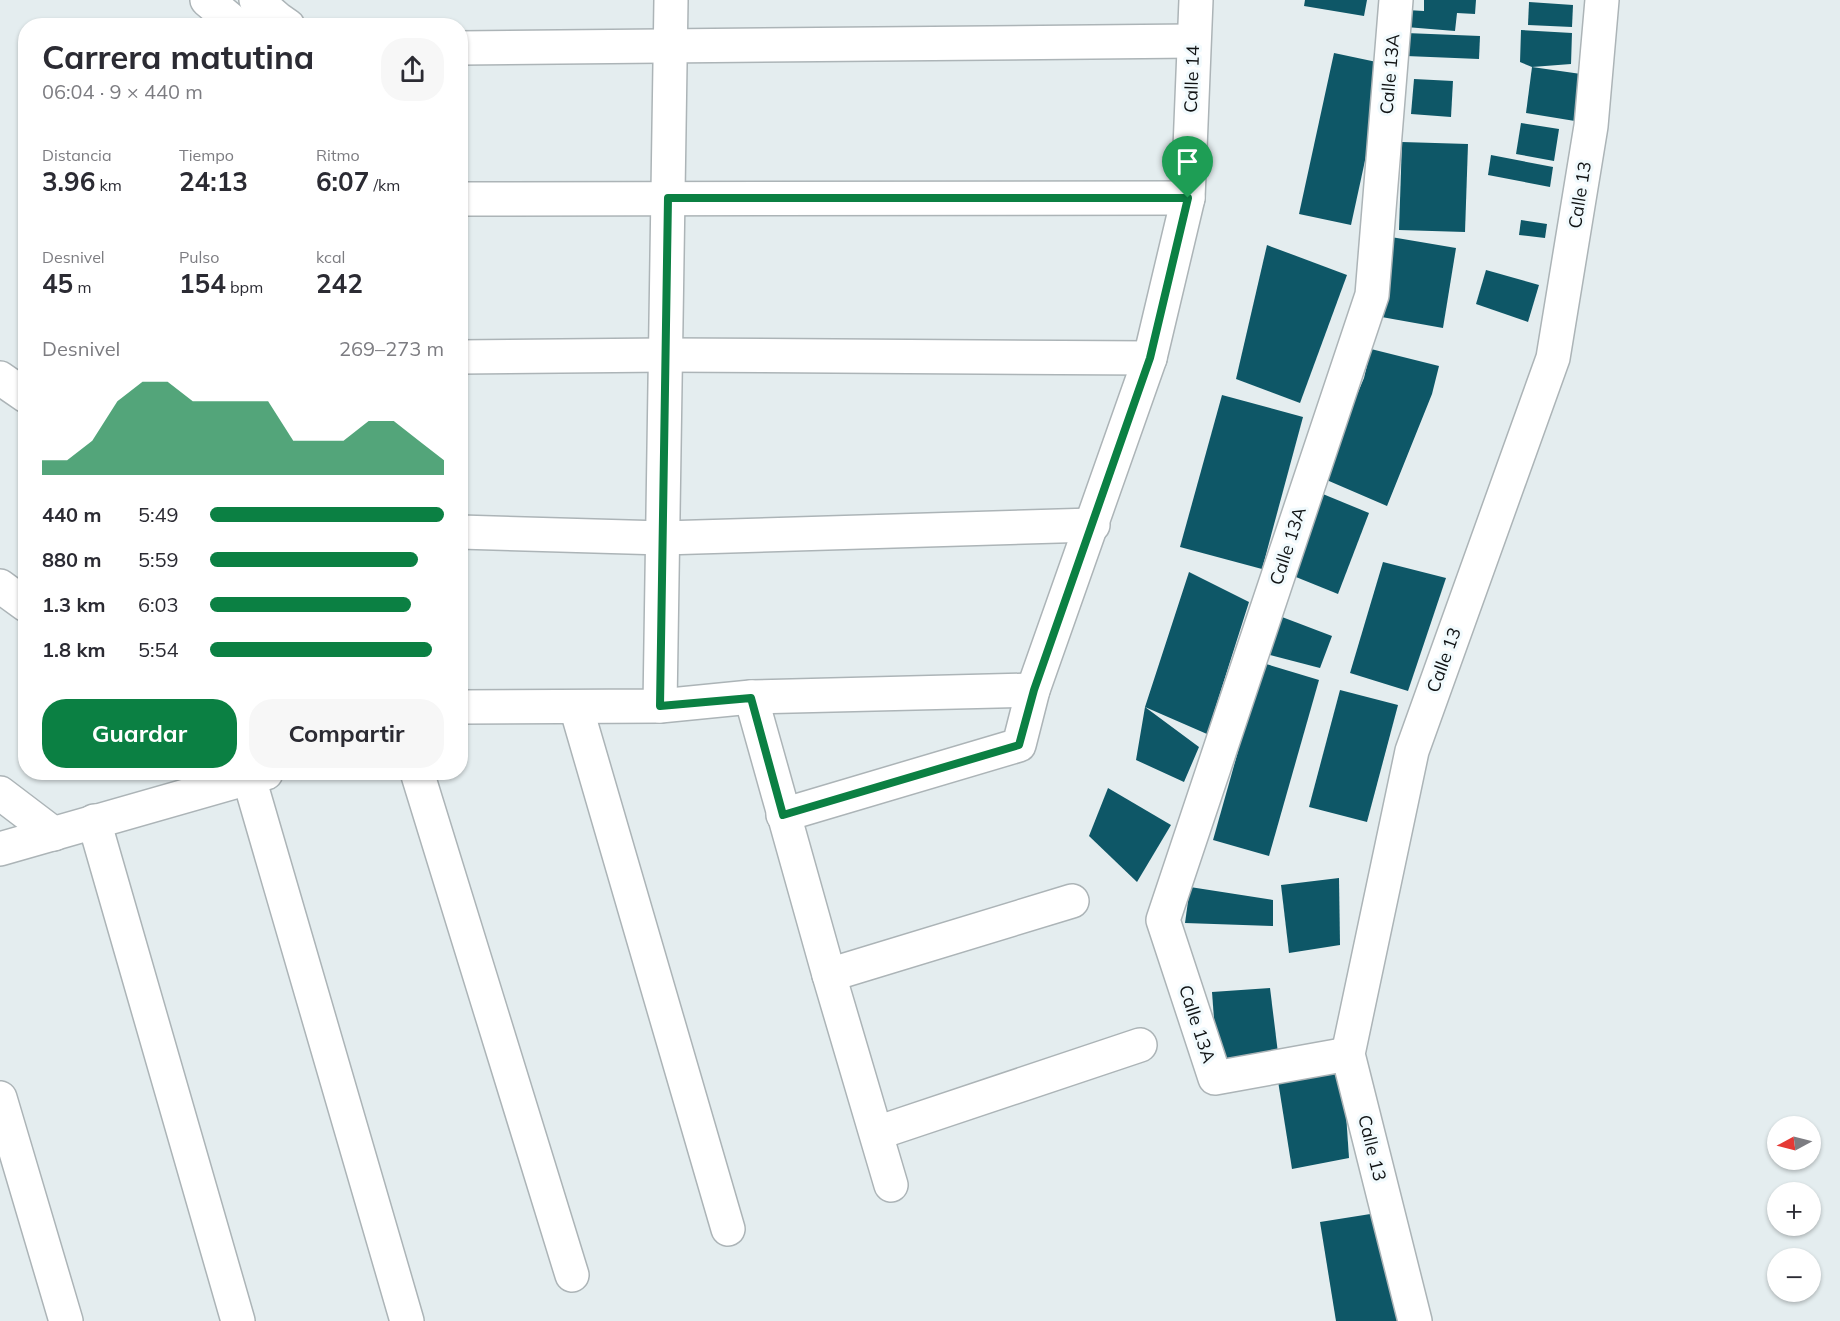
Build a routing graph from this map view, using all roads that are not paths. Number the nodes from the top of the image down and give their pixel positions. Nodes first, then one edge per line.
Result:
1 (207, 0) edge
2 (671, 0) edge
3 (1196, 0) edge
4 (1396, 0) edge
5 (1602, 0) edge
6 (228, 18) edge
7 (1193, 41) junction
8 (671, 47) junction
9 (468, 48) edge
10 (468, 198) edge
11 (668, 198) junction
12 (1188, 198) junction
13 (666, 355) junction
14 (468, 357) edge
15 (1150, 358) junction
16 (0, 378) edge
17 (18, 390) edge
18 (1093, 525) junction
19 (468, 532) edge
20 (663, 538) junction
21 (0, 586) edge
22 (18, 599) edge
23 (1034, 690) junction
24 (751, 698) junction
25 (660, 706) junction
26 (468, 707) edge
27 (576, 707) junction
28 (233, 780) edge
29 (255, 780) edge
30 (419, 780) edge
31 (0, 793) edge
32 (783, 815) junction
33 (94, 821) junction
34 (54, 834) junction
35 (0, 849) edge
36 (1072, 901) dead end
37 (829, 975) junction
38 (1140, 1046) dead end
39 (1348, 1054) junction
40 (0, 1098) edge
41 (877, 1133) junction
42 (891, 1185) dead end
43 (728, 1229) dead end
44 (572, 1275) dead end
45 (66, 1321) edge
46 (238, 1321) edge
47 (408, 1321) edge
48 (1415, 1321) edge

1 - 6 street
2 - 8 street
3 - 7 street, Calle 14
4 - 39 street, Calle 13A
5 - 39 street, Calle 13
7 - 8 street
7 - 12 street, Calle 14
8 - 9 street
8 - 11 street
10 - 11 street
11 - 12 street
11 - 13 street
12 - 15 street, Calle 14
13 - 14 street
13 - 15 street
13 - 20 street
15 - 18 street, Calle 14
16 - 17 street
18 - 20 street
18 - 23 street, Calle 14
19 - 20 street
20 - 25 street
21 - 22 street
23 - 24 street
23 - 32 street, Calle 14
24 - 25 street
24 - 32 street
25 - 27 street
26 - 27 street
27 - 43 street
28 - 33 street
29 - 47 street
30 - 44 street
31 - 34 street
32 - 37 street
33 - 34 street
33 - 46 street
34 - 35 street
36 - 37 street
37 - 41 street
38 - 41 street
39 - 48 street, Calle 13
40 - 45 street
41 - 42 street

